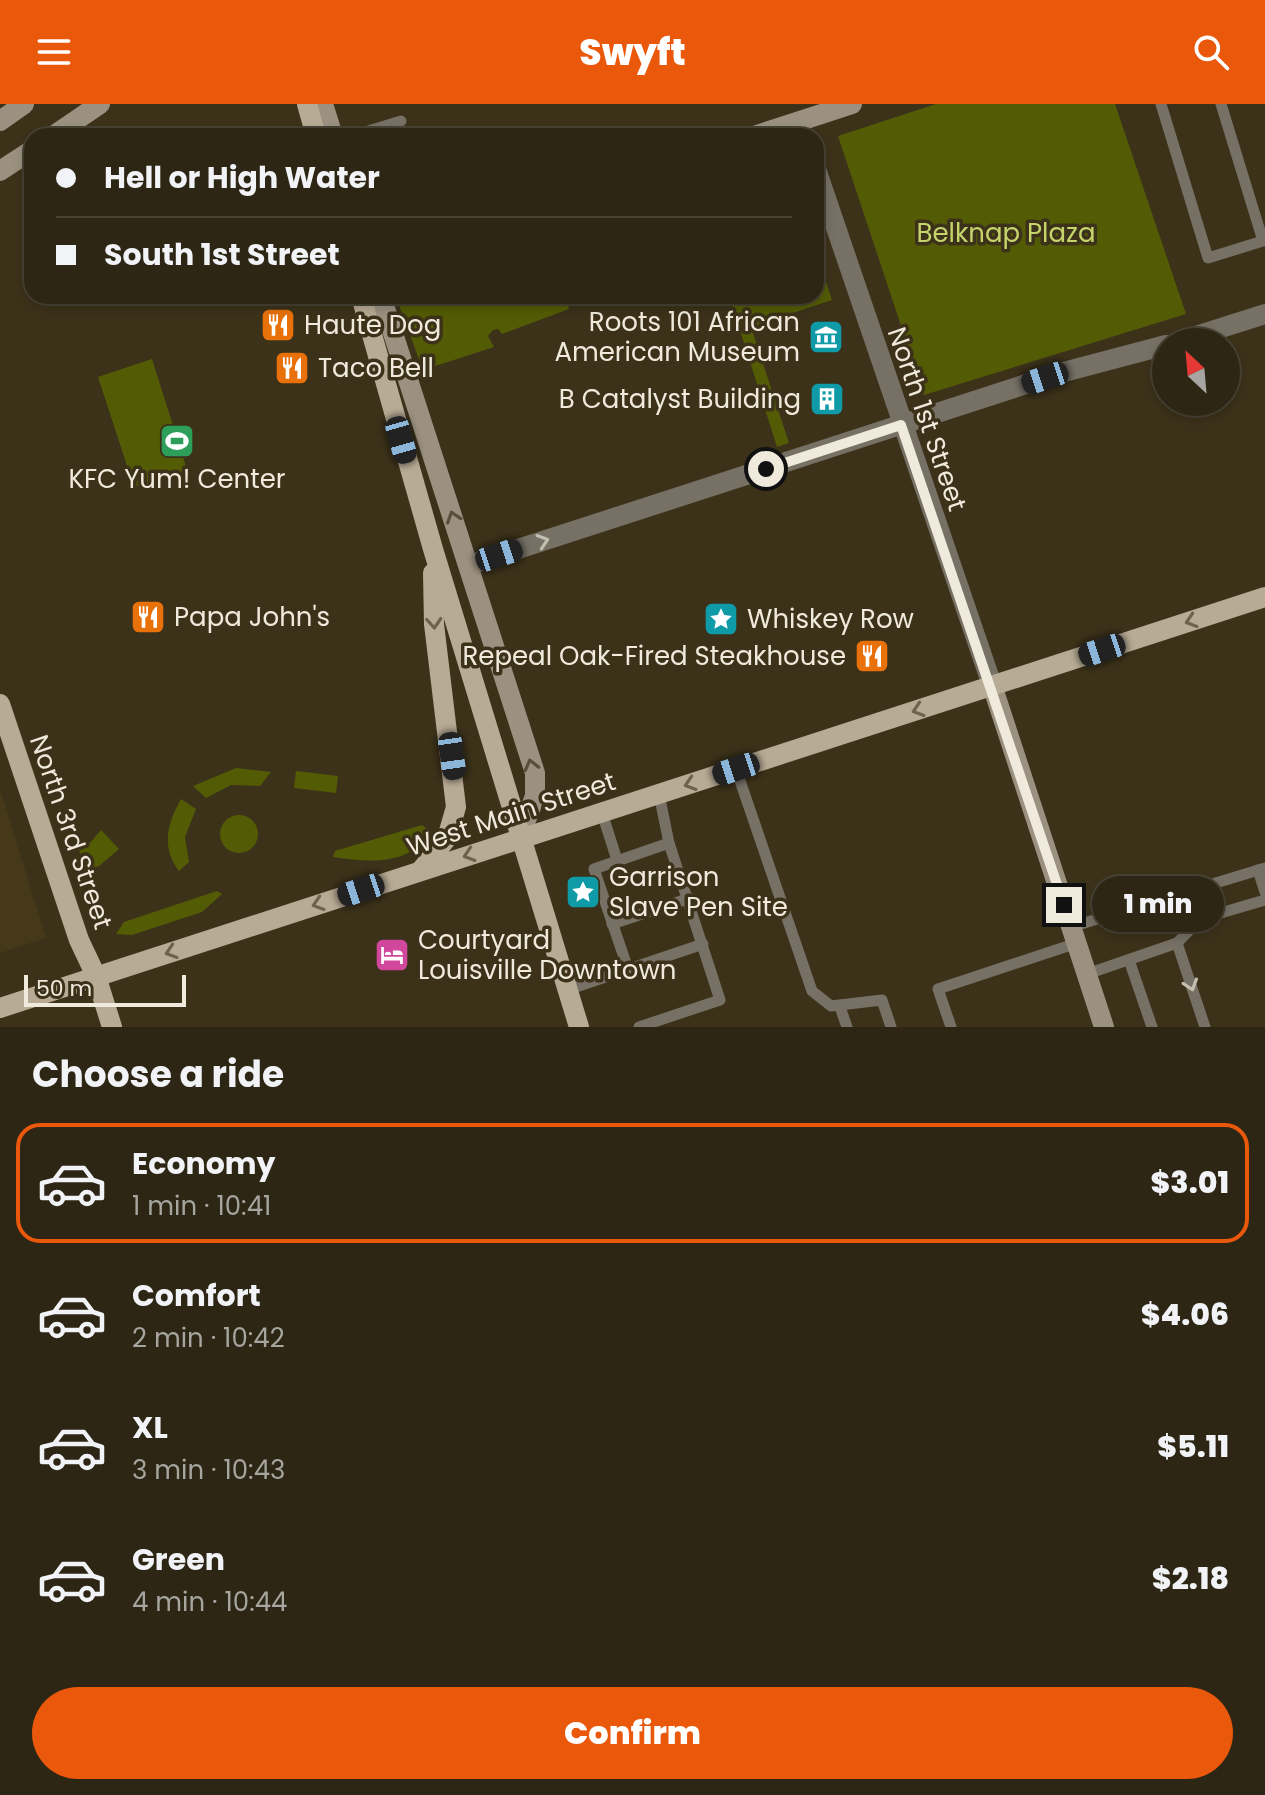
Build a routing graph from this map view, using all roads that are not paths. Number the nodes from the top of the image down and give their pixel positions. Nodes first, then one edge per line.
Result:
1 (24, 104) edge
2 (100, 104) edge
3 (307, 104) edge
4 (323, 104) edge
5 (852, 104) edge
6 (1161, 104) edge
7 (1221, 104) edge
8 (801, 120) edge
9 (0, 121) edge
10 (401, 121) dead end
11 (65, 128) edge
12 (314, 128) edge
13 (330, 128) edge
14 (378, 128) edge
15 (778, 128) edge
16 (24, 155) edge
17 (0, 171) edge
18 (824, 193) edge
19 (363, 304) edge
20 (384, 304) edge
21 (1265, 314) edge
22 (1221, 328) edge
23 (1152, 349) edge
24 (901, 425) junction
25 (433, 549) junction
26 (469, 565) junction
27 (1265, 597) edge
28 (992, 685) junction
29 (0, 704) edge
30 (736, 769) junction
31 (659, 794) junction
32 (602, 813) junction
33 (519, 839) junction
34 (669, 843) junction
35 (617, 860) junction
36 (1261, 869) edge
37 (419, 871) junction
38 (1265, 892) edge
39 (690, 898) junction
40 (1265, 900) edge
41 (612, 924) junction
42 (1074, 935) junction
43 (1177, 943) junction
44 (703, 944) junction
45 (1129, 960) junction
46 (628, 969) junction
47 (1087, 974) junction
48 (96, 976) junction
49 (567, 990) junction
50 (840, 1007) junction
51 (0, 1008) edge
52 (112, 1027) edge
53 (579, 1027) edge
54 (639, 1027) edge
55 (847, 1027) edge
56 (891, 1027) edge
57 (951, 1027) edge
58 (1104, 1027) edge
59 (1152, 1027) edge
60 (1205, 1027) edge

1 - 9 street
2 - 11 street
3 - 12 main road
4 - 13 street
5 - 8 street
6 - 7 lane
8 - 15 street
10 - 14 lane
16 - 17 street
18 - 24 street, North 1st Street
19 - 25 main road
26 -> 20 street
21 - 22 street
23 - 24 street
26 -> 24 street
24 - 28 street, North 1st Street
25 - 33 main road
25 -> 37 main road
33 -> 26 street
27 -> 28 main road, West Main Street
28 -> 30 main road, West Main Street
28 - 42 street
29 - 48 main road, North 3rd Street
30 -> 31 main road, West Main Street
30 - 50 lane
31 - 32 main road, West Main Street
31 - 34 lane
32 - 33 main road, West Main Street
32 - 35 lane
33 -> 37 main road, West Main Street
33 - 49 main road
34 - 35 lane
34 - 39 lane
35 - 41 lane
36 - 38 lane
36 - 42 lane
37 -> 48 main road, West Main Street
39 - 41 lane
39 - 44 lane
40 - 43 lane
41 - 46 lane
42 - 47 street
42 - 57 lane
43 - 45 lane
43 -> 60 lane
44 - 46 lane
44 - 54 lane
45 - 47 lane
45 - 59 lane
46 - 49 lane
47 - 58 street
48 - 51 main road, West Main Street
48 - 52 main road, North 3rd Street
49 - 53 main road
50 - 55 lane
50 - 56 lane

